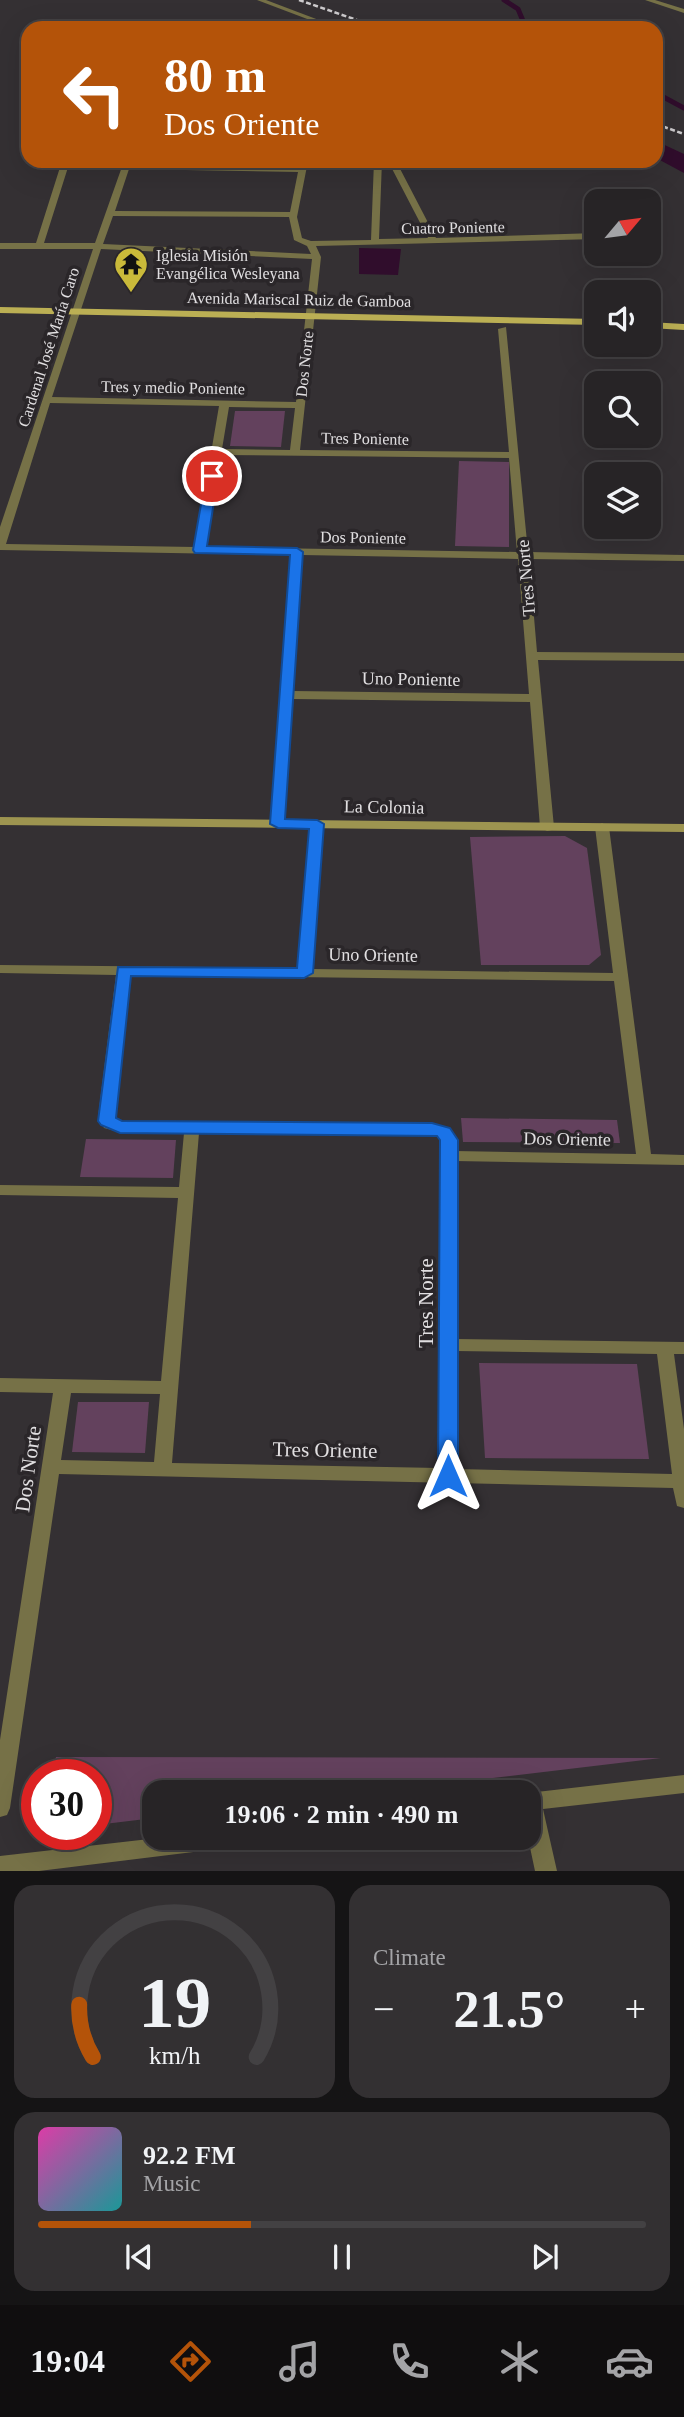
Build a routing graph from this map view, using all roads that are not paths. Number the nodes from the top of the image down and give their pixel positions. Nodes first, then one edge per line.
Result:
1 (260, 0) edge
2 (648, 0) edge
3 (684, 11) edge
4 (318, 21) edge
5 (64, 168) edge
6 (125, 168) edge
7 (303, 168) edge
8 (377, 168) edge
9 (396, 168) edge
10 (110, 213) junction
11 (293, 215) junction
12 (584, 236) edge
13 (375, 242) junction
14 (434, 242) junction
15 (310, 244) junction
16 (0, 246) edge
17 (38, 246) junction
18 (98, 246) junction
19 (317, 257) junction
20 (0, 310) edge
21 (73, 317) junction
22 (309, 320) junction
23 (0, 322) edge
24 (584, 322) edge
25 (661, 325) edge
26 (684, 328) edge
27 (503, 329) junction
28 (661, 330) edge
29 (584, 331) edge
30 (46, 400) junction
31 (224, 404) junction
32 (300, 405) junction
33 (216, 452) junction
34 (295, 453) junction
35 (514, 455) junction
36 (0, 545) edge
37 (200, 550) junction
38 (297, 552) junction
39 (524, 556) junction
40 (684, 558) edge
41 (532, 656) junction
42 (684, 657) edge
43 (287, 695) junction
44 (536, 698) junction
45 (0, 821) edge
46 (278, 824) junction
47 (317, 824) junction
48 (547, 827) junction
49 (602, 827) junction
50 (684, 828) edge
51 (0, 969) edge
52 (124, 971) junction
53 (304, 973) junction
54 (620, 977) junction
55 (192, 1127) junction
56 (449, 1156) junction
57 (644, 1159) junction
58 (684, 1160) edge
59 (0, 1191) edge
60 (187, 1193) junction
61 (448, 1345) junction
62 (665, 1348) junction
63 (684, 1348) edge
64 (0, 1385) edge
65 (63, 1386) junction
66 (169, 1388) junction
67 (51, 1467) junction
68 (162, 1469) junction
69 (448, 1476) junction
70 (682, 1481) junction
71 (684, 1501) edge
72 (684, 1784) edge
73 (541, 1801) edge
74 (0, 1808) edge
75 (158, 1850) edge
76 (540, 1850) edge
77 (62, 1865) edge
78 (0, 1866) edge
79 (545, 1871) edge

1 - 4 street
2 - 3 street
5 - 17 street
6 - 10 street, Cardenal José María Caro
7 - 11 street
8 - 13 street
9 - 14 street
10 - 11 street
10 - 18 street, Cardenal José María Caro
11 - 15 street
12 - 14 street, Cuatro Poniente
13 - 14 street, Cuatro Poniente
13 - 15 street, Cuatro Poniente
15 - 19 street
16 - 17 street
17 - 18 street
18 - 19 street
18 - 21 street, Cardenal José María Caro
19 - 22 street, Dos Norte
20 - 21 main road, Avenida Mariscal Ruiz de Gamboa
21 - 22 main road, Avenida Mariscal Ruiz de Gamboa
21 - 23 main road, Avenida Mariscal Ruiz de Gamboa
21 - 30 street, Cardenal José María Caro
22 - 24 main road, Avenida Mariscal Ruiz de Gamboa
22 - 27 main road, Avenida Mariscal Ruiz de Gamboa
22 - 32 street, Dos Norte
25 - 26 main road
26 - 28 main road
27 - 29 main road, Avenida Mariscal Ruiz de Gamboa
27 - 35 street, Tres Norte
30 - 31 street, Tres y medio Poniente
30 - 36 street, Cardenal José María Caro
31 - 32 street, Tres y medio Poniente
31 - 33 street
32 - 34 street, Dos Norte
33 - 34 street, Tres Poniente
33 - 37 street
34 - 35 street, Tres Poniente
35 - 39 street, Tres Norte
36 - 37 street, Dos Poniente
37 - 38 street, Dos Poniente
38 - 39 street, Dos Poniente
38 - 43 street
39 - 40 street, Dos Poniente
39 - 41 street, Tres Norte
41 - 42 street
41 - 44 street, Tres Norte
43 - 44 street, Uno Poniente
43 - 46 street
44 - 48 street, Tres Norte
45 - 46 street, La Colonia
46 - 47 street, La Colonia
47 - 48 street, La Colonia
47 - 53 street
48 - 49 street, La Colonia
49 - 50 street, La Colonia
49 - 54 street
51 - 52 street, Uno Oriente
52 - 53 street, Uno Oriente
52 - 55 street
53 - 54 street, Uno Oriente
54 - 57 street
55 - 56 street, Tres Norte
55 - 60 street
56 - 57 street, Dos Oriente
56 - 61 street, Tres Norte
57 - 58 street, Dos Oriente
59 - 60 street
60 - 66 street
61 - 62 street
61 - 69 street, Tres Norte
62 - 63 street
62 - 70 street
64 - 65 street
65 - 66 street
65 - 67 street, Dos Norte
66 - 68 street
67 - 68 street, Tres Oriente
67 - 74 street, Dos Norte
68 - 69 street, Tres Oriente
69 - 70 street, Tres Oriente
70 - 71 street
72 - 73 street
75 - 77 street
76 - 79 street
77 - 78 street

